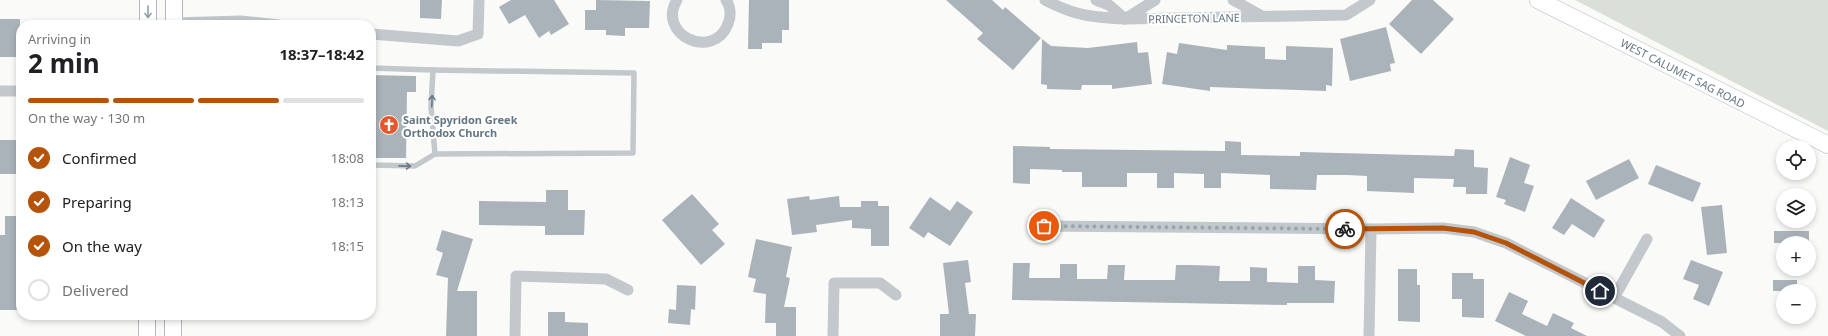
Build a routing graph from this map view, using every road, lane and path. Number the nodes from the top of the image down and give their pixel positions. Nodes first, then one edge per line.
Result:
1 (148, 0) edge
2 (174, 0) edge
3 (479, 0) edge
4 (677, 0) edge
5 (726, 0) edge
6 (1045, 0) edge
7 (1096, 0) edge
8 (1155, 0) edge
9 (1233, 0) edge
10 (1354, 0) edge
11 (1370, 0) edge
12 (1538, 0) edge
13 (1346, 15) junction
14 (1263, 16) junction
15 (1125, 19) junction
16 (148, 20) edge
17 (174, 20) edge
18 (376, 34) edge
19 (376, 68) edge
20 (433, 70) junction
21 (0, 91) edge
22 (16, 91) edge
23 (1828, 145) edge
24 (435, 154) junction
25 (376, 165) edge
26 (1044, 226) dead end
27 (1371, 229) junction
28 (1647, 239) dead end
29 (628, 290) dead end
30 (896, 295) dead end
31 (1614, 298) junction
32 (147, 320) edge
33 (173, 320) edge
34 (147, 336) edge
35 (173, 336) edge
36 (515, 336) edge
37 (833, 336) edge
38 (1369, 336) edge
39 (1680, 336) edge

1 -> 16 main road
2 - 17 main road
3 - 18 street
4 - 5 street
6 - 15 street, PRINCETON LANE
7 - 15 street
8 - 15 street, PRINCETON LANE
9 - 14 street, PRINCETON LANE
10 - 13 street
11 - 13 street
12 - 23 main road, WEST CALUMET SAG ROAD
13 - 14 street, PRINCETON LANE
14 - 15 street, PRINCETON LANE
19 - 20 lane
24 -> 20 lane
20 - 24 lane
21 - 22 street
25 -> 24 lane
26 - 27 street
27 - 31 street
27 - 38 street
28 - 31 street
29 - 36 street
30 - 37 street
31 - 39 street
32 - 34 main road
33 - 35 main road

